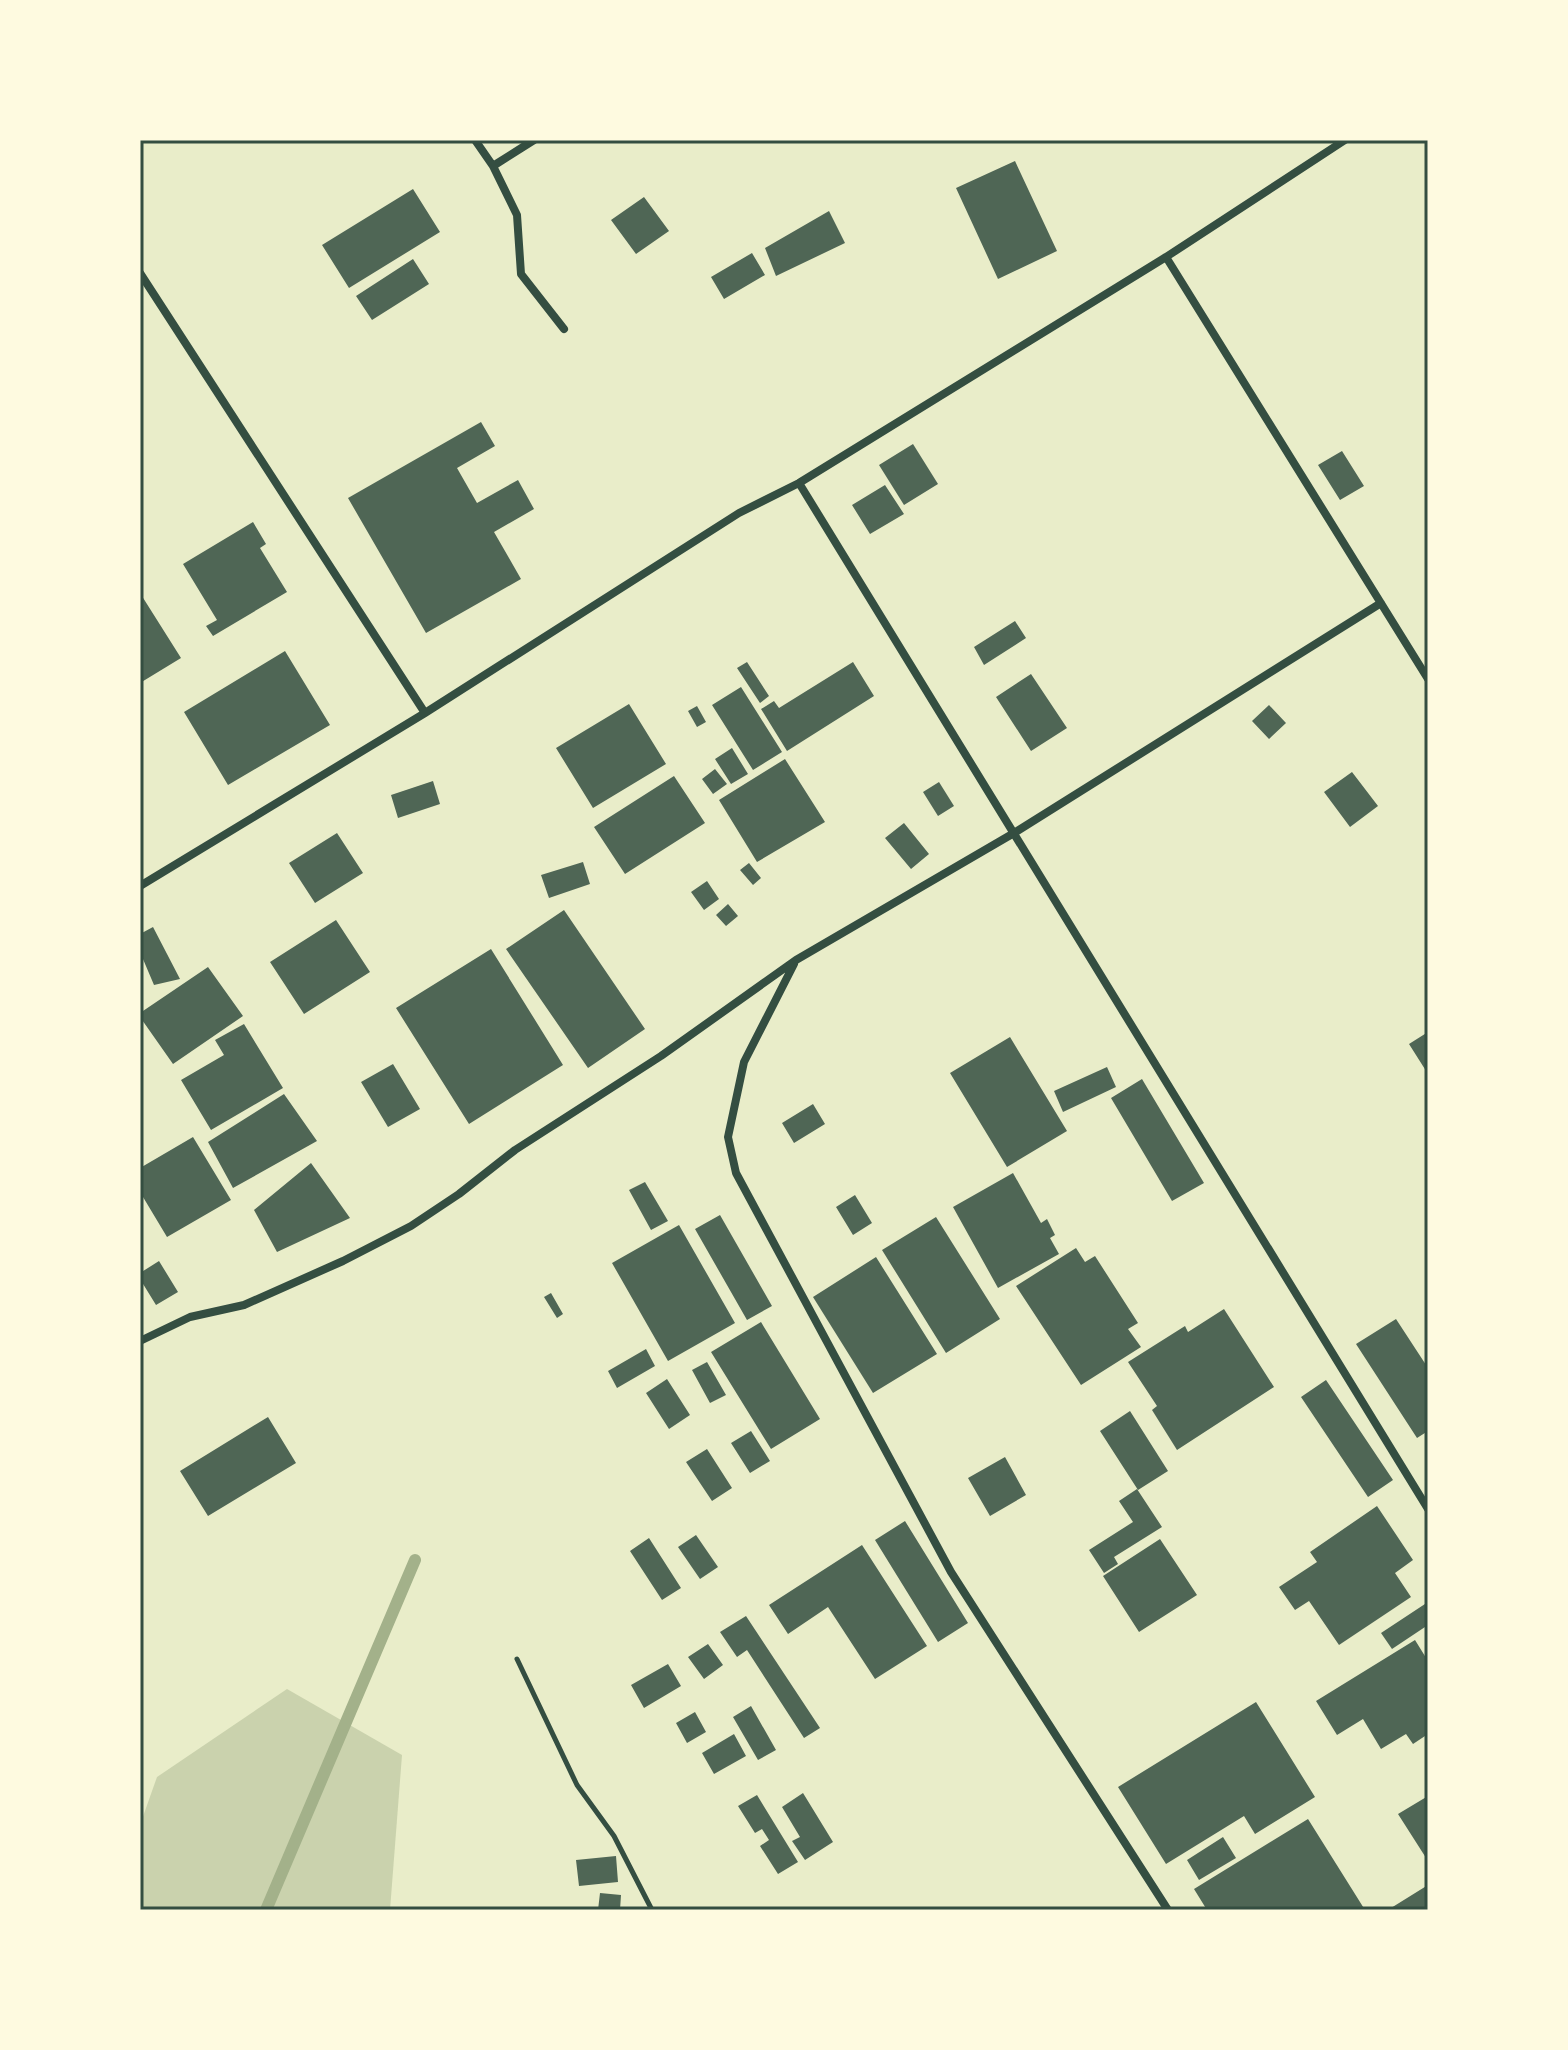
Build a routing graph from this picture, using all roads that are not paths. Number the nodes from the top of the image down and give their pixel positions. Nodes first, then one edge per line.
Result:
1 (475, 140) edge
2 (534, 140) edge
3 (1345, 140) edge
4 (493, 166) junction
5 (1166, 257) junction
6 (140, 273) edge
7 (564, 329) dead end
8 (799, 483) junction
9 (1381, 603) junction
10 (1428, 679) edge
11 (425, 713) junction
12 (1014, 833) junction
13 (140, 886) edge
14 (796, 960) junction
15 (140, 1341) edge
16 (1428, 1509) edge
17 (1168, 1910) edge

1 - 4 street
2 - 4 street
3 - 5 street
4 - 7 street
5 - 8 street
5 - 9 street
6 - 11 street
8 - 11 street
8 - 12 street
9 - 10 street
9 - 12 street
11 - 13 street
12 - 14 street
12 - 16 street
14 - 15 street
14 - 17 street

